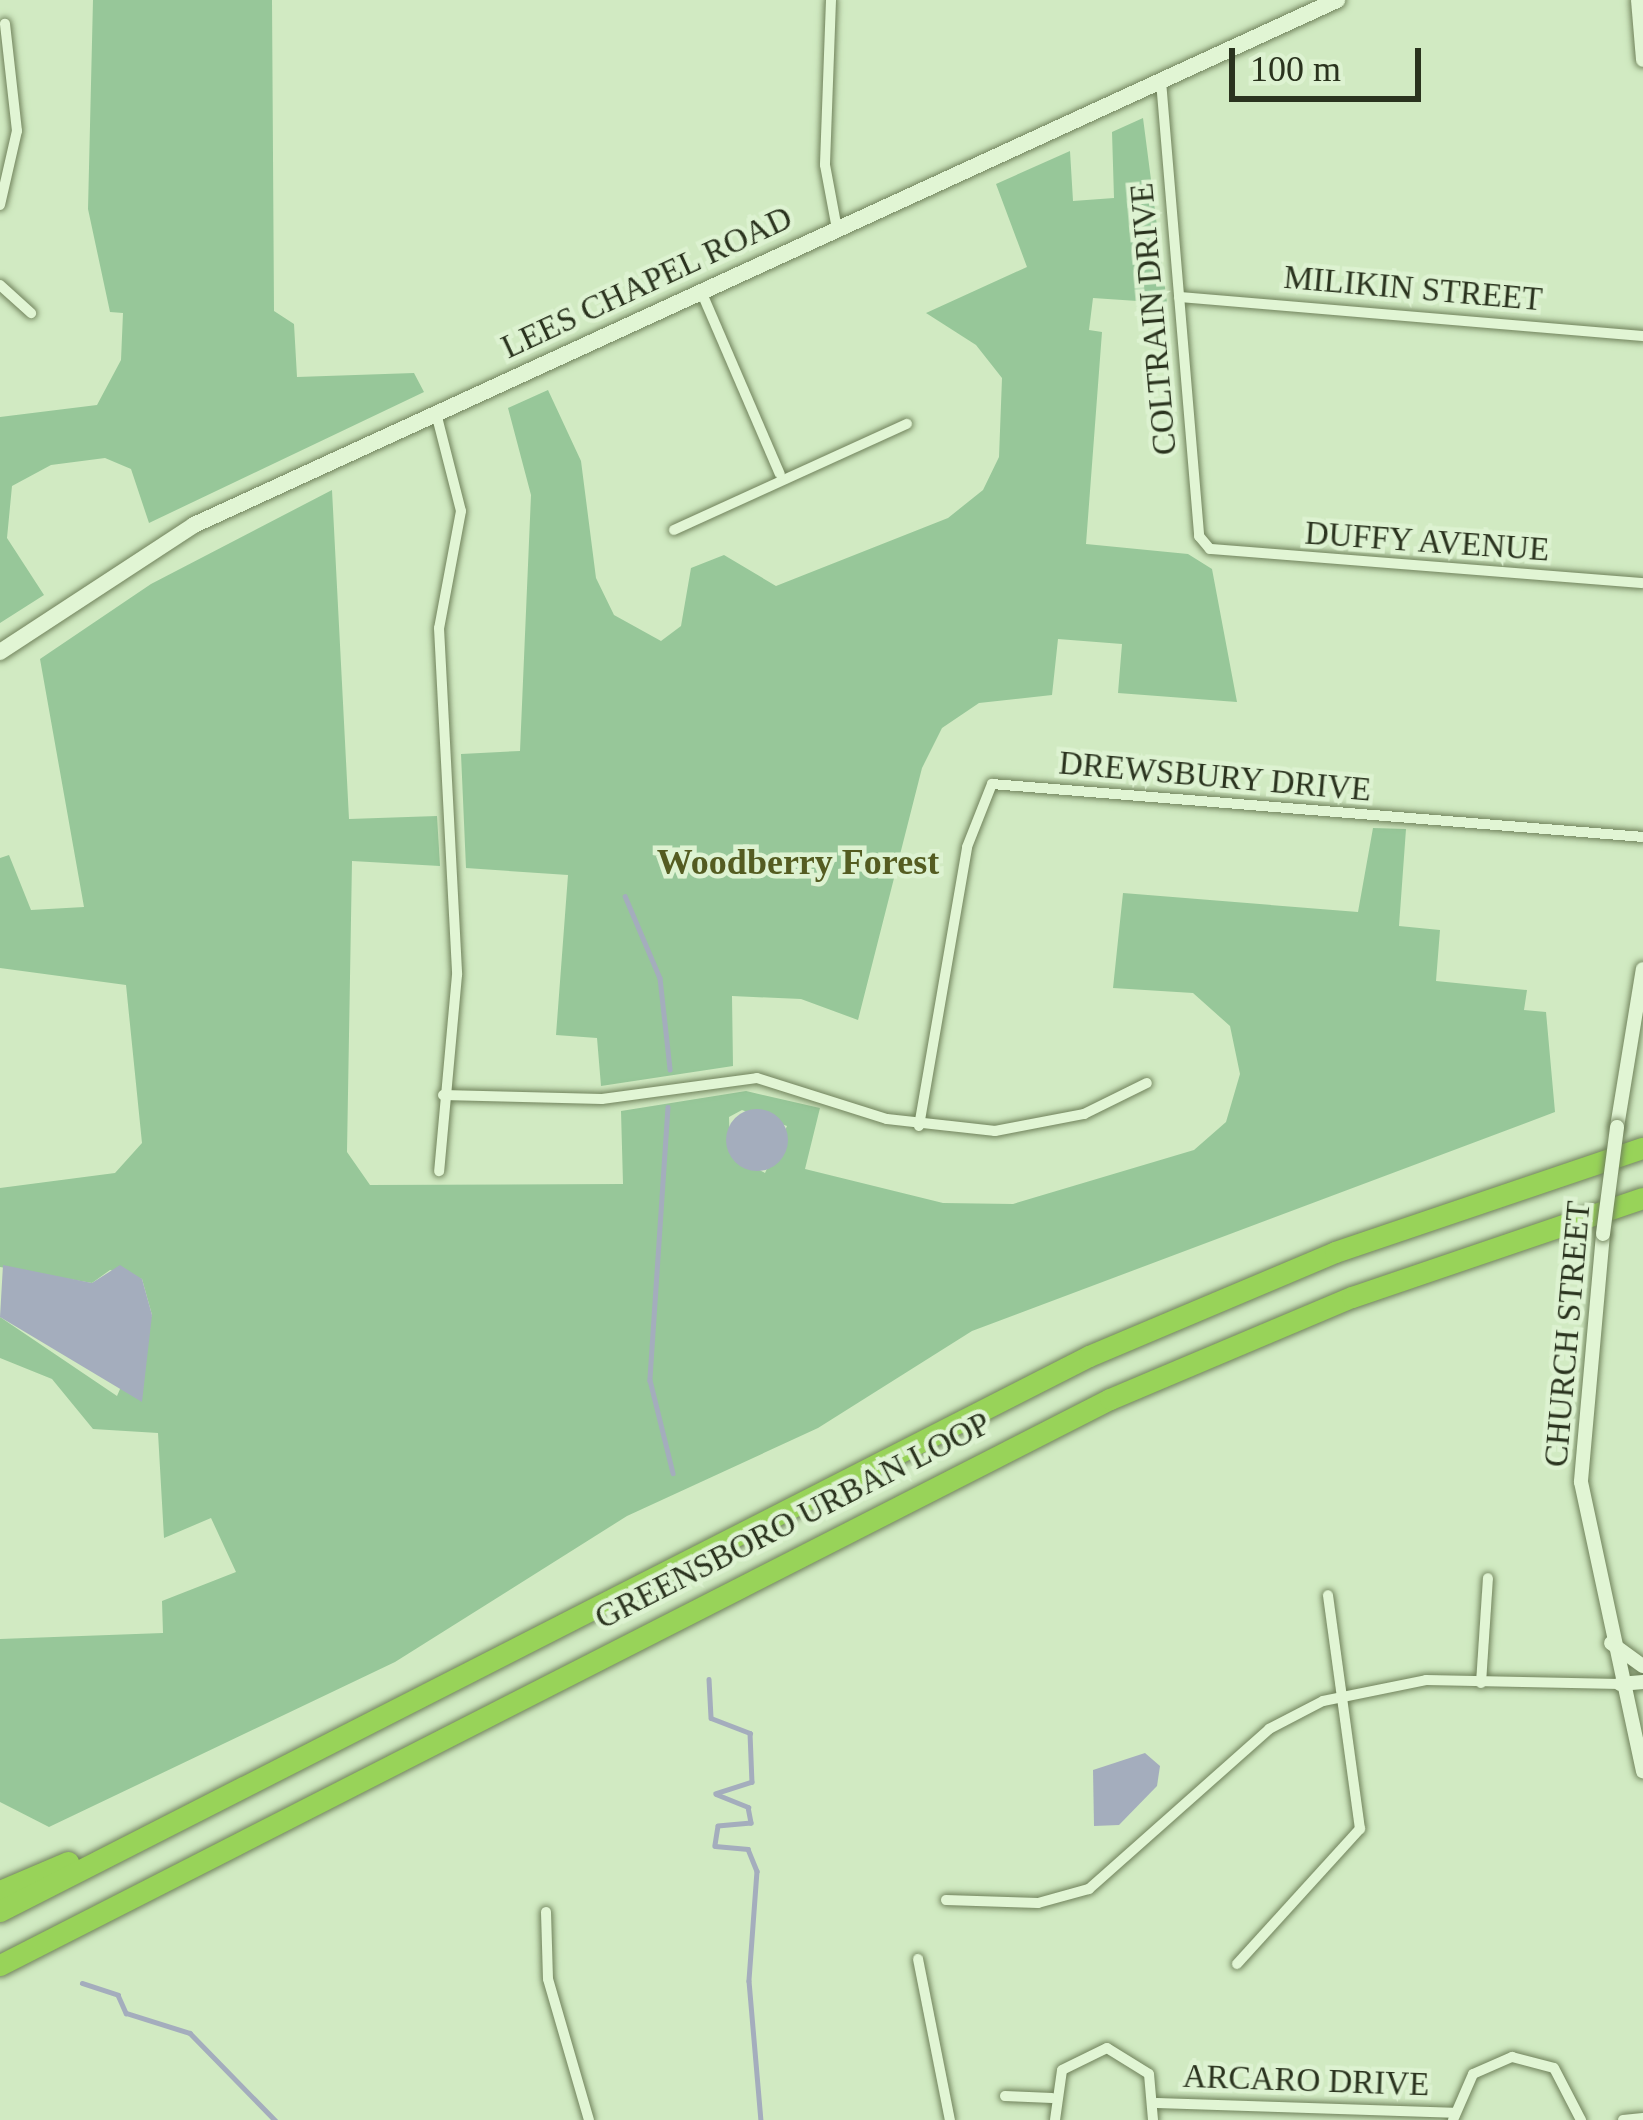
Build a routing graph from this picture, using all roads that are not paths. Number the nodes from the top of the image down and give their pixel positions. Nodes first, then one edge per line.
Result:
1 (831, 0) edge
2 (1337, 0) edge
3 (1638, 0) edge
4 (5, 24) dead end
5 (1643, 60) edge
6 (1161, 81) junction
7 (0, 206) edge
8 (837, 229) junction
9 (0, 284) edge
10 (701, 291) junction
11 (1179, 297) junction
12 (32, 313) dead end
13 (1643, 336) edge
14 (436, 412) junction
15 (907, 424) dead end
16 (779, 474) junction
17 (674, 530) dead end
18 (1210, 549) joint
19 (1643, 583) edge
20 (0, 652) edge
21 (1643, 837) edge
22 (1643, 969) edge
23 (1147, 1083) dead end
24 (443, 1095) junction
25 (919, 1126) junction
26 (1643, 1148) edge
27 (439, 1171) dead end
28 (1643, 1198) edge
29 (1488, 1578) dead end
30 (1328, 1595) dead end
31 (1611, 1642) junction
32 (1643, 1666) edge
33 (1643, 1682) edge
34 (1481, 1683) junction
35 (1620, 1684) junction
36 (1348, 1694) junction
37 (1643, 1714) edge
38 (1635, 1738) junction
39 (1643, 1772) edge
40 (224, 1796) junction
41 (0, 1891) edge
42 (946, 1900) dead end
43 (0, 1911) edge
44 (546, 1912) dead end
45 (918, 1958) dead end
46 (1237, 1964) dead end
47 (0, 1965) edge
48 (1005, 2096) dead end
49 (1052, 2098) junction
50 (1157, 2103) junction
51 (1453, 2116) edge
52 (1643, 2118) edge
53 (589, 2120) edge
54 (950, 2120) edge
55 (1055, 2120) edge
56 (1153, 2120) edge
57 (1581, 2120) edge
58 (1623, 2120) edge

1 - 8 street
2 - 6 main road, LEES CHAPEL ROAD
3 - 5 street
4 - 7 street
6 - 8 main road, LEES CHAPEL ROAD
6 - 11 street, COLTRAIN DRIVE
8 - 10 main road, LEES CHAPEL ROAD
9 - 12 street
10 - 14 main road, LEES CHAPEL ROAD
10 - 16 street
11 - 13 street, MILIKIN STREET
11 - 18 street, COLTRAIN DRIVE
14 - 20 main road, LEES CHAPEL ROAD
14 - 24 street
15 - 16 street
16 - 17 street
18 - 19 street, DUFFY AVENUE
21 - 25 street, DREWSBURY DRIVE
22 - 31 street, CHURCH STREET, bridge
23 - 25 street
24 - 25 street
24 - 27 street
26 - 40 highway, GREENSBORO URBAN LOOP
28 - 47 highway, GREENSBORO URBAN LOOP
29 - 34 street
30 - 36 street
31 - 32 street
31 - 35 street, CHURCH STREET
33 - 35 street
34 - 35 street
34 - 36 street
35 - 38 street, CHURCH STREET
36 - 42 street
36 - 46 street
37 - 38 street
38 - 39 street, CHURCH STREET
40 - 41 highway
40 - 43 highway, GREENSBORO URBAN LOOP
44 - 53 street
45 - 54 street
48 - 49 street
49 - 50 street, ARCARO DRIVE
49 - 55 street
50 - 51 street, ARCARO DRIVE
50 - 56 street, ARCARO DRIVE
51 - 57 street, ARCARO DRIVE
52 - 58 street

